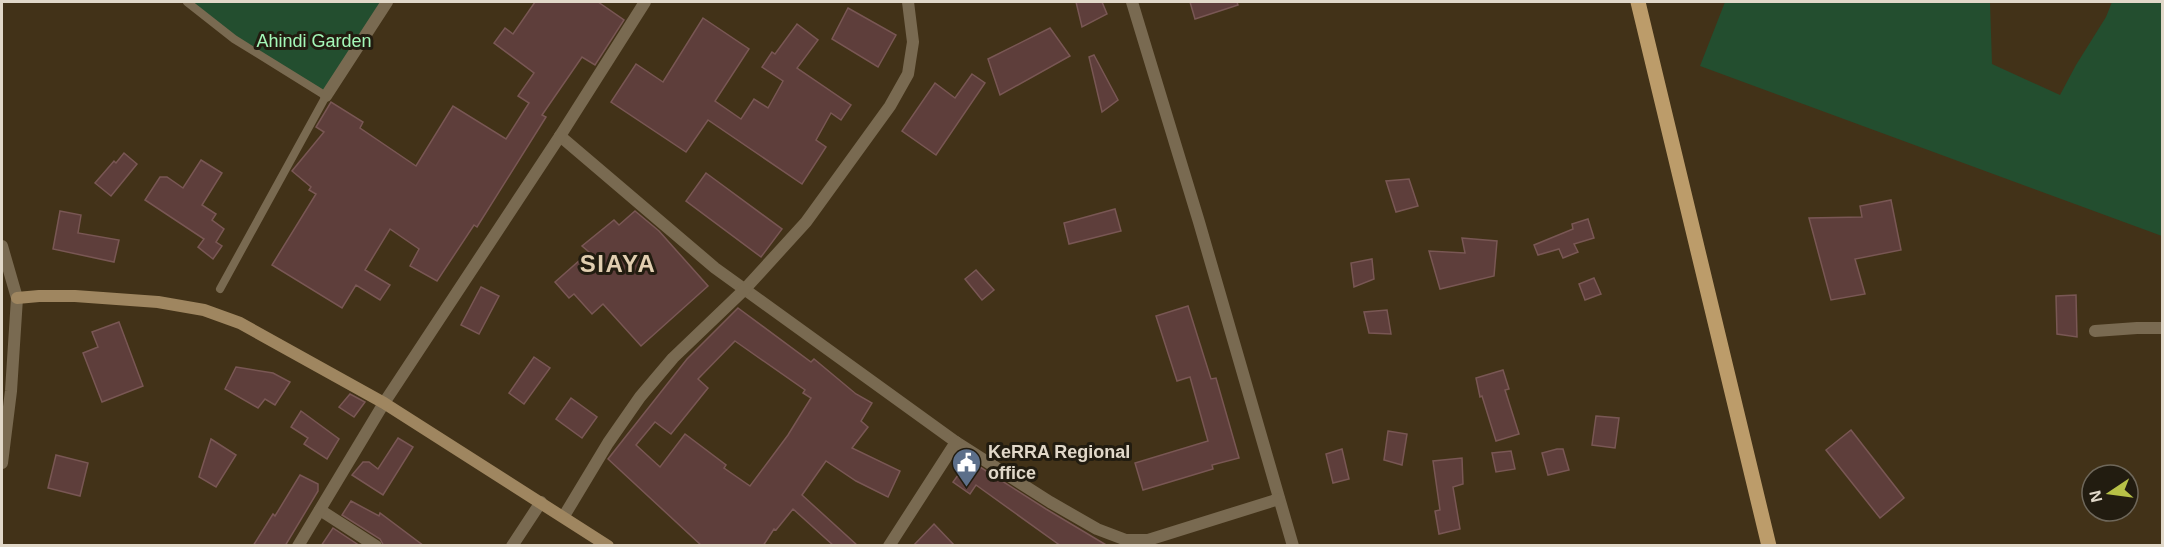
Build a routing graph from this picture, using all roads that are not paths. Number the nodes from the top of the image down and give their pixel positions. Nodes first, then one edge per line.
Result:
1 (187, 2) edge
2 (387, 2) edge
3 (645, 2) edge
4 (908, 2) edge
5 (1132, 2) edge
6 (1638, 2) edge
7 (326, 96) junction
8 (560, 136) junction
9 (2, 246) edge
10 (220, 289) dead end
11 (744, 290) junction
12 (17, 298) junction
13 (2163, 328) edge
14 (2095, 331) dead end
15 (6, 390) edge
16 (384, 403) junction
17 (956, 442) junction
18 (2, 463) edge
19 (1280, 499) junction
20 (541, 502) junction
21 (320, 510) junction
22 (564, 516) junction
23 (298, 546) edge
24 (376, 546) edge
25 (512, 546) edge
26 (608, 546) edge
27 (889, 546) edge
28 (1293, 546) edge
29 (1769, 546) edge

1 - 7 lane
2 - 7 street
3 - 8 street
4 - 11 street
5 - 19 street
6 - 29 main road
7 - 10 lane
8 - 11 street
8 - 16 street
9 - 12 street
11 - 17 street
11 - 22 street
12 - 15 street
12 - 16 main road
13 - 14 street
15 - 18 street
16 - 20 main road
16 - 21 street
17 - 19 street
17 - 27 street
19 - 28 street
20 - 22 main road
20 - 25 street
21 - 23 street
21 - 24 street
22 - 26 main road

